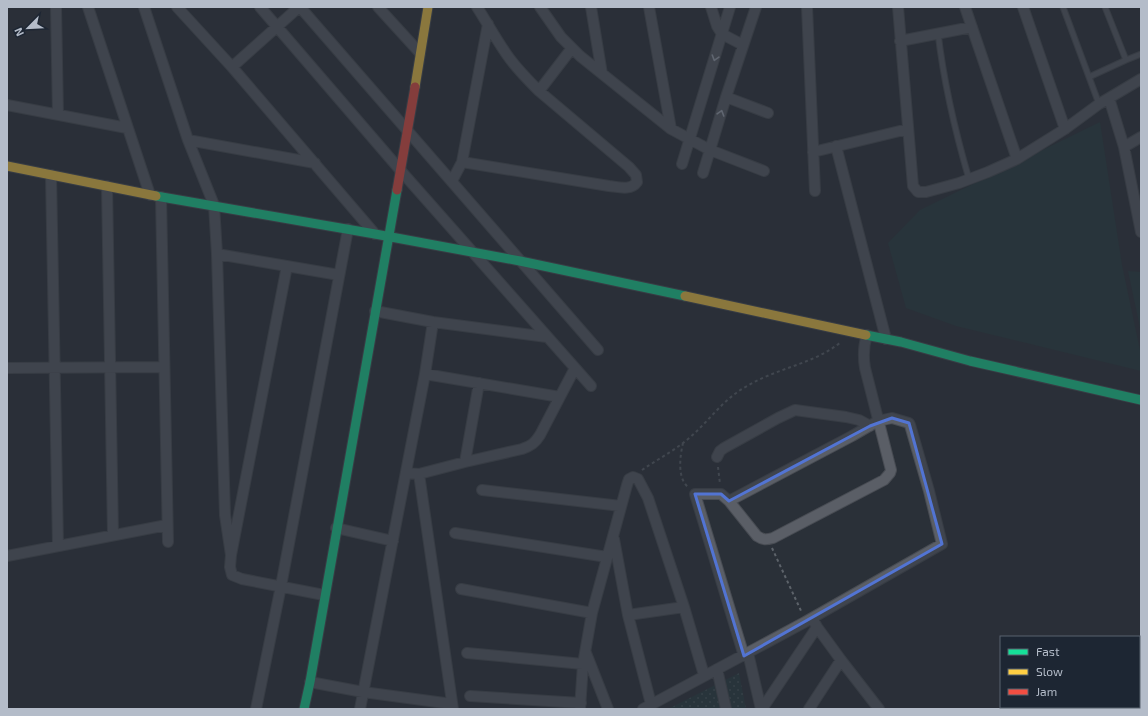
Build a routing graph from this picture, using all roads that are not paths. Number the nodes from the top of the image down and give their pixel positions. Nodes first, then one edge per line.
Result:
1 (56, 7) edge
2 (88, 7) edge
3 (144, 7) edge
4 (177, 7) edge
5 (260, 7) edge
6 (299, 7) edge
7 (378, 7) edge
8 (428, 7) edge
9 (477, 7) edge
10 (540, 7) edge
11 (590, 7) edge
12 (649, 7) edge
13 (711, 7) edge
14 (730, 7) edge
15 (756, 7) edge
16 (806, 7) edge
17 (898, 7) edge
18 (965, 7) edge
19 (1022, 7) edge
20 (1062, 7) edge
21 (1105, 7) edge
22 (488, 24) junction
23 (276, 26) junction
24 (972, 27) junction
25 (722, 34) junction
26 (938, 34) junction
27 (900, 41) junction
28 (743, 45) junction
29 (572, 48) junction
30 (420, 54) junction
31 (1141, 54) edge
32 (1126, 60) junction
33 (232, 67) junction
34 (602, 74) junction
35 (1089, 77) junction
36 (1141, 79) edge
37 (539, 92) junction
38 (726, 97) junction
39 (1109, 98) junction
40 (1099, 104) junction
41 (7, 105) edge
42 (768, 113) dead end
43 (58, 115) junction
44 (127, 128) junction
45 (671, 129) junction
46 (908, 129) junction
47 (1065, 129) junction
48 (408, 131) junction
49 (1141, 137) edge
50 (188, 140) junction
51 (690, 140) junction
52 (836, 146) junction
53 (1124, 147) junction
54 (710, 150) junction
55 (813, 152) junction
56 (1017, 160) junction
57 (462, 162) junction
58 (315, 163) junction
59 (682, 164) dead end
60 (7, 166) edge
61 (401, 171) junction
62 (764, 171) dead end
63 (703, 173) dead end
64 (51, 175) junction
65 (969, 179) junction
66 (452, 181) junction
67 (107, 186) junction
68 (815, 191) dead end
69 (1137, 192) edge
70 (150, 195) junction
71 (161, 197) junction
72 (214, 205) junction
73 (348, 229) junction
74 (1141, 232) edge
75 (375, 234) junction
76 (388, 237) junction
77 (474, 252) junction
78 (217, 254) junction
79 (520, 261) junction
80 (287, 266) junction
81 (338, 275) junction
82 (375, 311) junction
83 (433, 322) junction
84 (867, 335) junction
85 (547, 337) junction
86 (886, 339) junction
87 (598, 350) dead end
88 (164, 367) junction
89 (7, 368) edge
90 (54, 368) junction
91 (110, 368) junction
92 (574, 368) junction
93 (425, 374) junction
94 (479, 383) junction
95 (591, 386) dead end
96 (560, 397) junction
97 (1141, 400) edge
98 (874, 423) junction
99 (717, 458) road end
100 (465, 462) junction
101 (406, 473) junction
102 (419, 474) junction
103 (482, 490) dead end
104 (729, 501) junction
105 (621, 506) junction
106 (168, 525) junction
107 (336, 528) junction
108 (455, 533) dead end
109 (113, 535) junction
110 (613, 538) junction
111 (393, 541) junction
112 (168, 542) dead end
113 (58, 546) junction
114 (231, 555) junction
115 (7, 556) edge
116 (607, 557) junction
117 (281, 586) junction
118 (461, 589) dead end
119 (324, 595) junction
120 (684, 608) junction
121 (592, 613) junction
122 (628, 615) junction
123 (811, 622) junction
124 (585, 652) junction
125 (467, 653) dead end
126 (746, 654) junction
127 (841, 660) junction
128 (583, 664) junction
129 (717, 669) junction
130 (704, 675) junction
131 (310, 682) junction
132 (363, 692) junction
133 (470, 696) dead end
134 (869, 705) edge
135 (580, 706) edge
136 (452, 707) edge
137 (647, 707) edge
138 (256, 709) edge
139 (304, 709) edge
140 (360, 709) edge
141 (608, 709) edge
142 (726, 709) edge
143 (761, 709) edge
144 (809, 709) edge
145 (879, 709) edge

1 - 43 street
2 - 44 street
3 - 50 street
4 - 33 street
5 - 23 street
6 - 23 street
6 - 48 street
7 - 30 street
8 - 30 street
9 - 22 street
10 - 29 street
11 - 34 street
12 - 45 street
13 - 25 street
14 - 25 street
15 - 28 street
16 - 55 street
17 - 27 street
18 - 24 street
19 - 47 street
20 - 35 lane
21 - 32 lane
22 - 37 street
22 - 57 street
23 - 33 street
23 - 61 street
24 - 26 street
24 - 56 street
25 - 28 street
25 -> 51 street
26 - 27 street
26 - 65 lane
27 - 46 street
28 - 38 street
29 - 34 street
29 - 37 street
30 - 48 street
31 - 32 lane
32 - 35 lane
33 - 58 street
34 - 45 street
35 - 40 lane
36 - 39 street
37 - 57 street
38 - 42 street
54 -> 38 street
39 - 40 street
39 - 53 street
40 - 47 street
41 - 43 street
43 - 44 street
44 - 70 street
45 - 51 street
46 - 52 street
46 - 65 street
47 - 56 street
48 - 61 street
48 - 66 street
49 - 53 street
50 - 58 street
50 - 72 street
51 - 54 street
51 - 59 street
52 - 55 street
52 - 86 street
53 - 69 street
54 - 62 street
54 - 63 street
55 - 68 street
56 - 65 street
57 - 66 street
58 - 75 street
60 - 64 street
61 - 76 street
61 - 77 street
64 - 67 street
64 - 90 street
66 - 79 street
67 - 70 street
67 - 91 street
69 - 74 street
70 - 71 street
71 - 72 street
71 - 88 street
72 - 73 street
72 - 78 street
73 - 75 street
73 - 81 street
75 - 76 street
76 - 77 street
76 - 82 street
77 - 79 street
77 - 85 street
78 - 80 street
78 - 114 street
79 - 84 street
79 - 87 street
80 - 81 street
80 - 114 street
81 - 117 street
82 - 83 street
82 - 107 street
83 - 85 street
83 - 93 street
84 - 86 street
84 - 98 street
85 - 92 street
86 - 97 street
88 - 91 street
88 - 106 street
89 - 90 street
90 - 91 street
90 - 113 street
91 - 109 street
92 - 95 street
92 - 96 street
93 - 94 street
93 - 101 street
94 - 96 street
94 - 100 street
96 - 100 street
98 - 99 street
98 - 104 street
98 - 104 street
98 - 123 street
100 - 102 street
101 - 102 street
101 - 111 street
102 - 136 street
103 - 105 street
104 - 126 street
105 - 110 street
105 - 120 street
106 - 109 street
106 - 112 street
107 - 111 street
107 - 119 street
108 - 116 street
109 - 113 street
110 - 116 street
110 - 122 street
111 - 132 street
113 - 115 street
114 - 117 street
116 - 121 street
117 - 119 street
117 - 138 street
118 - 121 street
119 - 131 street
120 - 122 street
120 - 130 street
121 - 124 street
122 - 137 street
123 - 126 street
123 - 127 street
123 - 143 street
124 - 128 street
124 - 141 street
125 - 128 street
126 - 129 street
126 - 143 street
127 - 134 street
127 - 144 street
128 - 135 street
129 - 130 street
129 - 142 street
130 - 137 street
131 - 132 street
131 - 139 street
132 - 136 street
132 - 140 street
133 - 135 street
134 - 145 street

